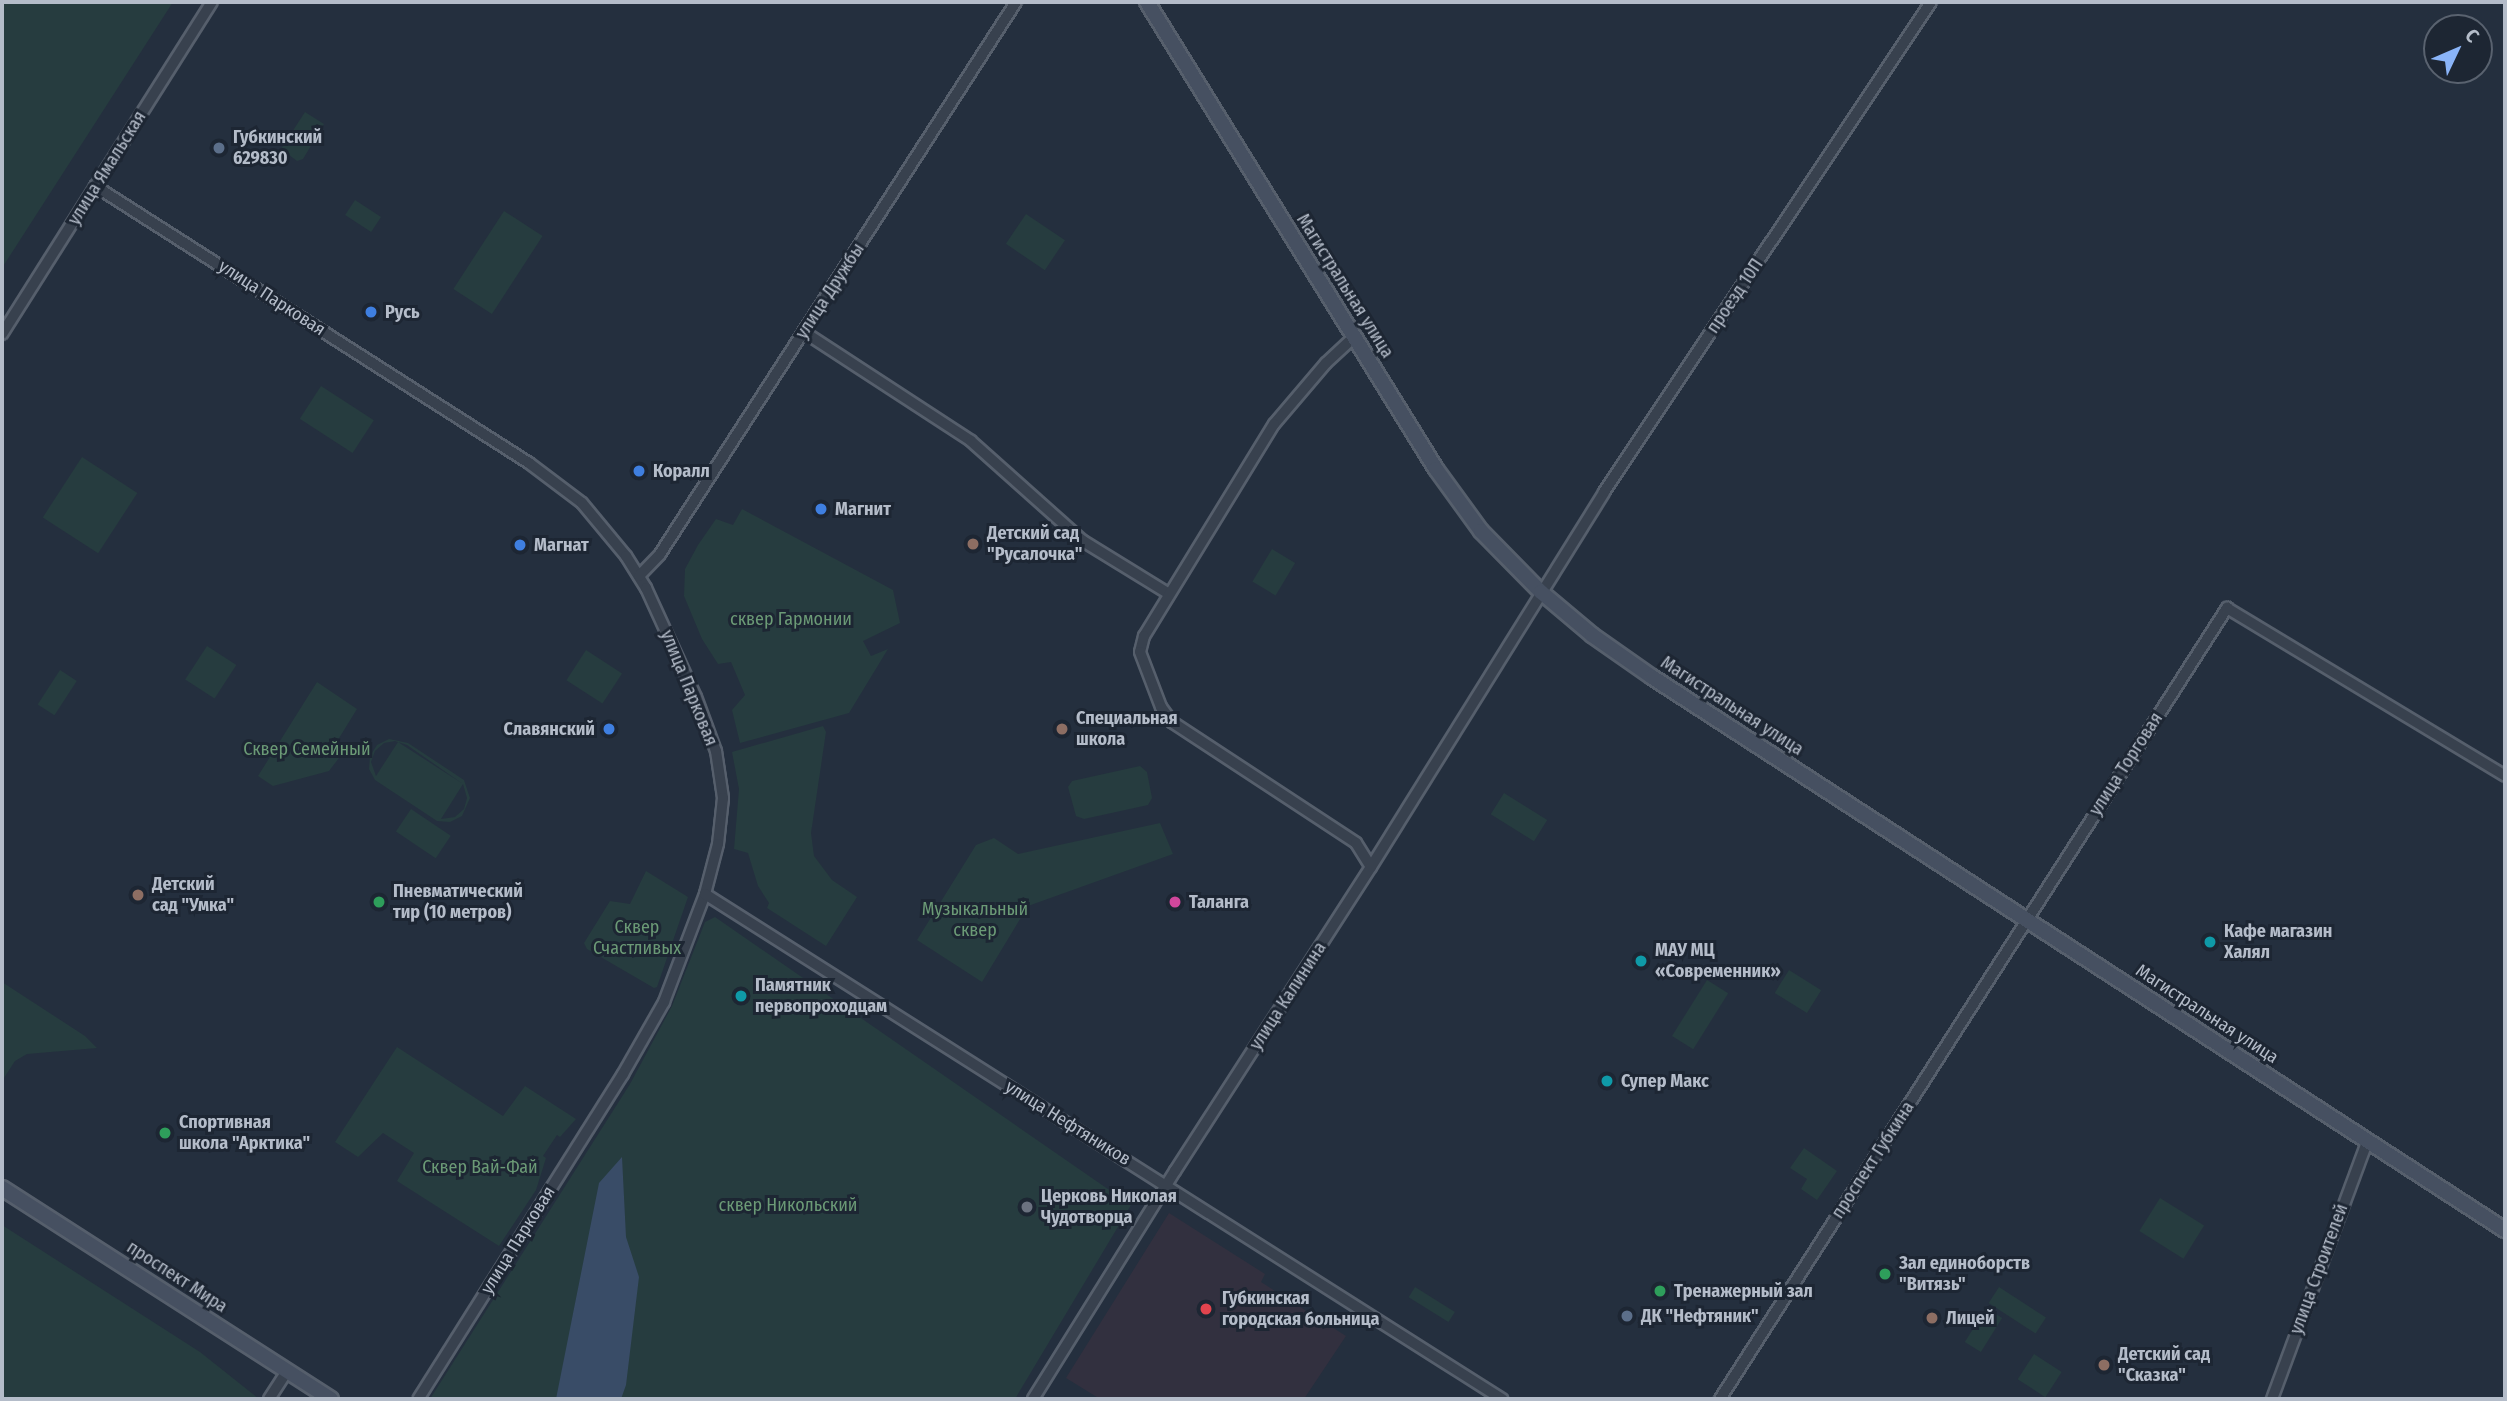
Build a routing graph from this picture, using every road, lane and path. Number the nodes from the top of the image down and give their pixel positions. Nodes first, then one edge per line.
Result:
1 (212, 2) edge
2 (1016, 2) edge
3 (1147, 2) edge
4 (1931, 2) edge
5 (95, 186) junction
6 (804, 332) junction
7 (2, 334) edge
8 (1354, 337) junction
9 (639, 576) junction
10 (1541, 592) junction
11 (1170, 594) junction
12 (2505, 776) edge
13 (1371, 867) junction
14 (705, 894) junction
15 (2026, 920) junction
16 (2368, 1140) junction
17 (1166, 1185) junction
18 (2, 1188) edge
19 (2505, 1230) edge
20 (287, 1371) junction
21 (269, 1399) edge
22 (331, 1399) edge
23 (418, 1399) edge
24 (1032, 1399) edge
25 (1502, 1399) edge
26 (1720, 1399) edge
27 (2272, 1399) edge

1 - 5 street, улица Ямальская
2 - 6 street, улица Дружбы
3 - 8 main road, Магистральная улица
4 - 10 street, проезд 10П
5 - 7 street, улица Ямальская
5 - 9 street, улица Парковая
6 - 9 street, улица Дружбы
6 - 11 street
8 - 10 main road, Магистральная улица
8 - 11 street
9 - 14 street, улица Парковая
10 - 13 street, улица Калинина
10 - 15 main road, Магистральная улица
11 - 13 street
12 - 15 street, улица Торговая
13 - 17 street, улица Калинина
14 - 17 street, улица Нефтяников
14 - 23 street, улица Парковая
15 - 16 main road, Магистральная улица
15 - 26 street, проспект Губкина
16 - 19 main road, Магистральная улица
16 - 27 street, улица Строителей
17 - 24 street, улица Калинина
17 - 25 street, улица Нефтяников
18 - 20 main road, проспект Мира
20 - 21 street
20 - 22 main road, проспект Мира

